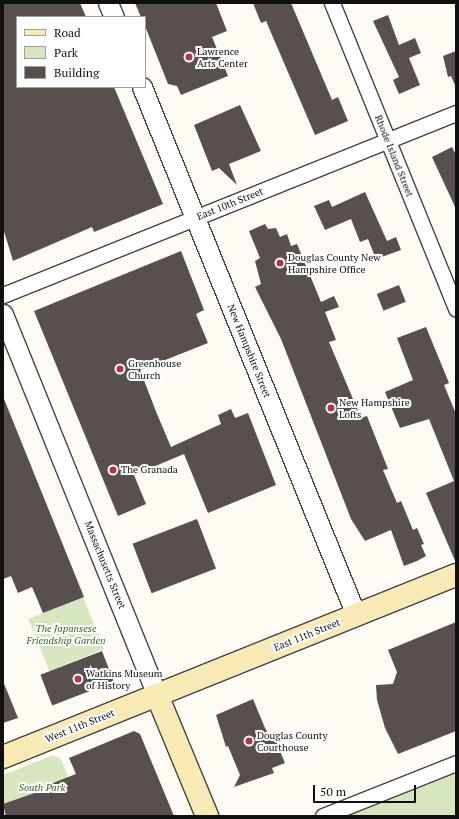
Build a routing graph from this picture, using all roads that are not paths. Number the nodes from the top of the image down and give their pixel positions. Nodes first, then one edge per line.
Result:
1 (108, 3) edge
2 (332, 3) edge
3 (114, 16) edge
4 (142, 88) edge
5 (456, 113) edge
6 (388, 141) junction
7 (195, 218) junction
8 (3, 295) edge
9 (456, 309) edge
10 (3, 314) edge
11 (456, 575) edge
12 (356, 615) junction
13 (158, 695) junction
14 (3, 757) edge
15 (456, 763) edge
16 (206, 816) edge
17 (323, 816) edge

1 - 3 street
2 - 6 street, Rhode Island Street
4 - 7 street, New Hampshire Street
5 - 6 street, East 10th Street
6 - 7 street, East 10th Street
6 - 9 street, Rhode Island Street
7 - 8 street, East 10th Street
7 - 12 street, New Hampshire Street
10 - 13 street, Massachusetts Street
11 - 12 main road, East 11th Street
12 - 13 main road, East 11th Street
13 - 14 main road, West 11th Street
13 - 16 main road, Massachusetts Street
15 - 17 street

